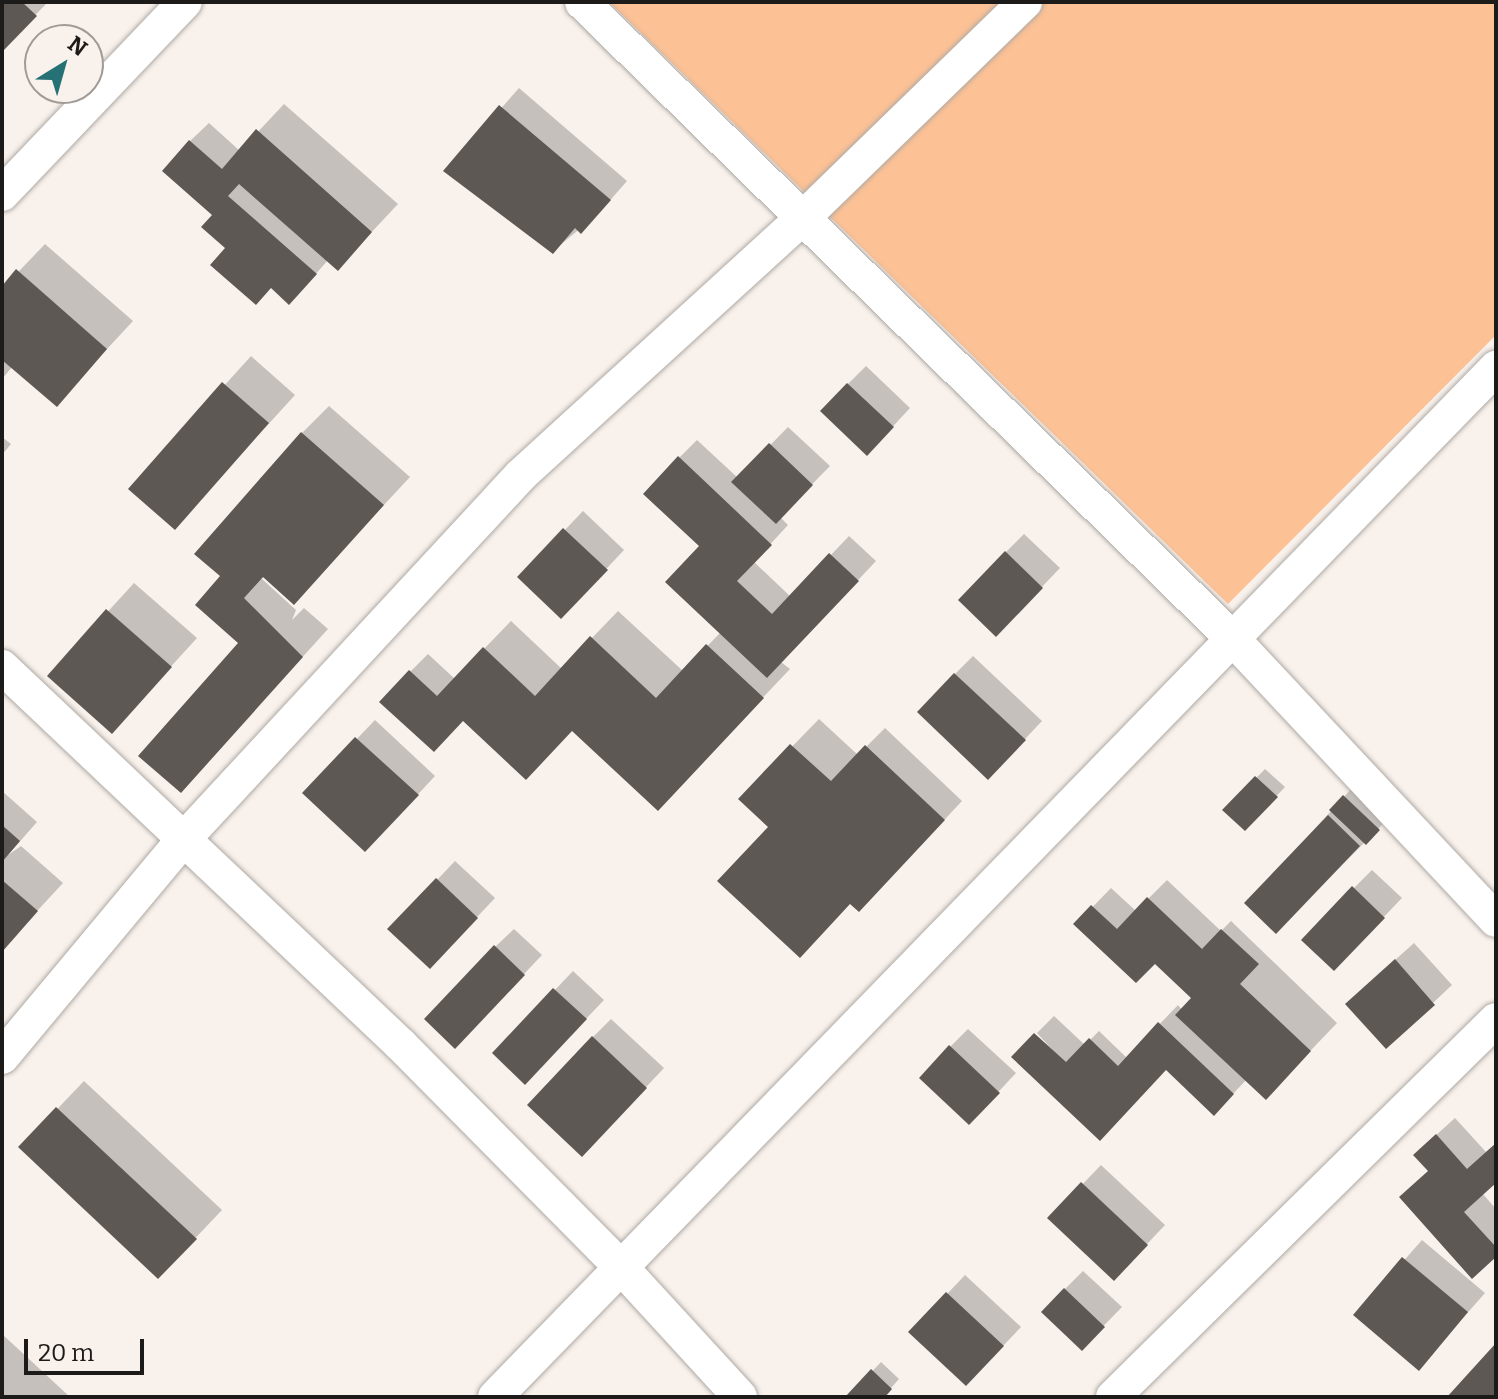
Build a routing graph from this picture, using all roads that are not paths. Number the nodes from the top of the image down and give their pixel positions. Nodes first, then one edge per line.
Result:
1 (185, 2) edge
2 (582, 2) edge
3 (1025, 2) edge
4 (2, 194) edge
5 (805, 216) junction
6 (1496, 368) edge
7 (1232, 638) junction
8 (2, 667) edge
9 (183, 840) junction
10 (1496, 920) edge
11 (1496, 1020) edge
12 (2, 1057) edge
13 (621, 1267) junction
14 (495, 1397) edge
15 (740, 1397) edge
16 (1113, 1397) edge

1 - 4 street
2 - 5 street
3 - 5 street
5 - 7 street
5 - 9 street
6 - 7 street
7 - 10 street
7 - 13 street
8 - 9 street
9 - 12 street
9 - 13 street
11 - 16 street
13 - 14 street
13 - 15 street

